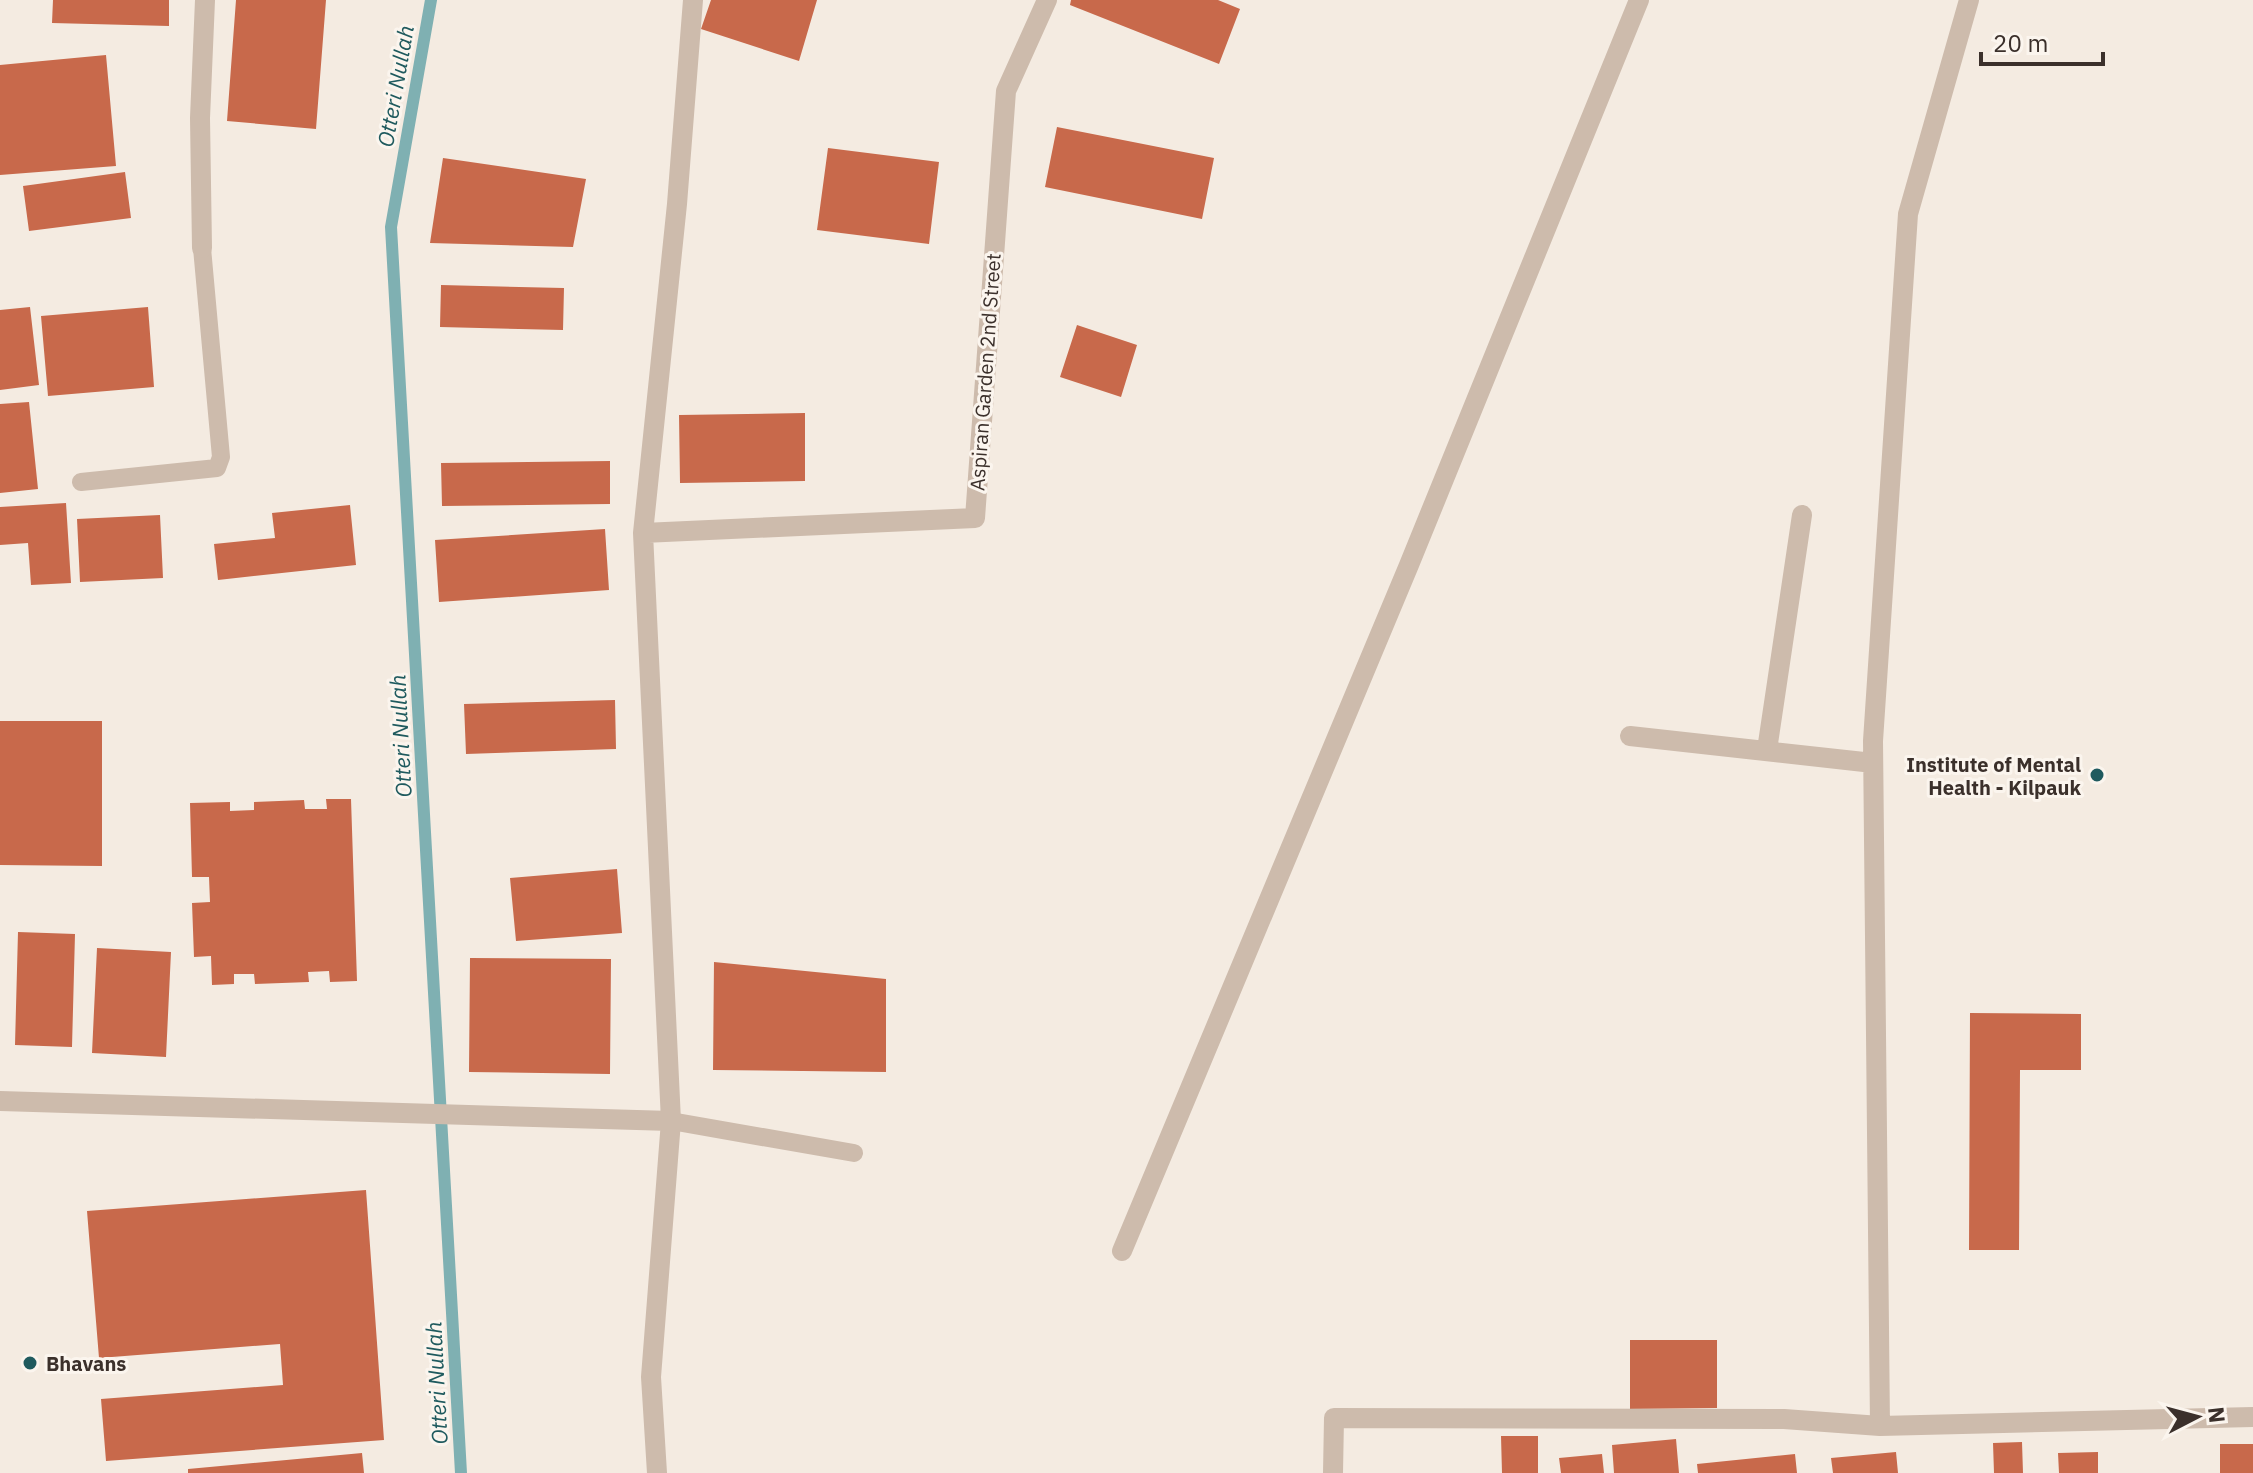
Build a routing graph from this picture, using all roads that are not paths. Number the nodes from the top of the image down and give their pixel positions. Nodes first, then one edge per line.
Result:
1 (205, 0) edge
2 (693, 0) edge
3 (1047, 0) edge
4 (1639, 0) edge
5 (1969, 0) edge
6 (202, 248) joint
7 (81, 482) dead end
8 (1802, 515) dead end
9 (643, 533) junction
10 (1630, 736) dead end
11 (1767, 750) junction
12 (1873, 763) junction
13 (0, 1101) edge
14 (671, 1121) junction
15 (854, 1153) dead end
16 (1122, 1251) dead end
17 (2253, 1417) edge
18 (1880, 1426) junction
19 (657, 1473) edge
20 (1333, 1473) edge

1 - 6 street
2 - 9 street
3 - 9 street, Aspiran Garden 2nd Street
4 - 16 street
5 - 12 street
6 - 7 lane
8 - 11 street
9 - 14 street
10 - 11 street
11 - 12 street
12 - 18 street
13 - 14 street
14 - 15 lane
14 - 19 street
17 - 18 street
18 - 20 street

